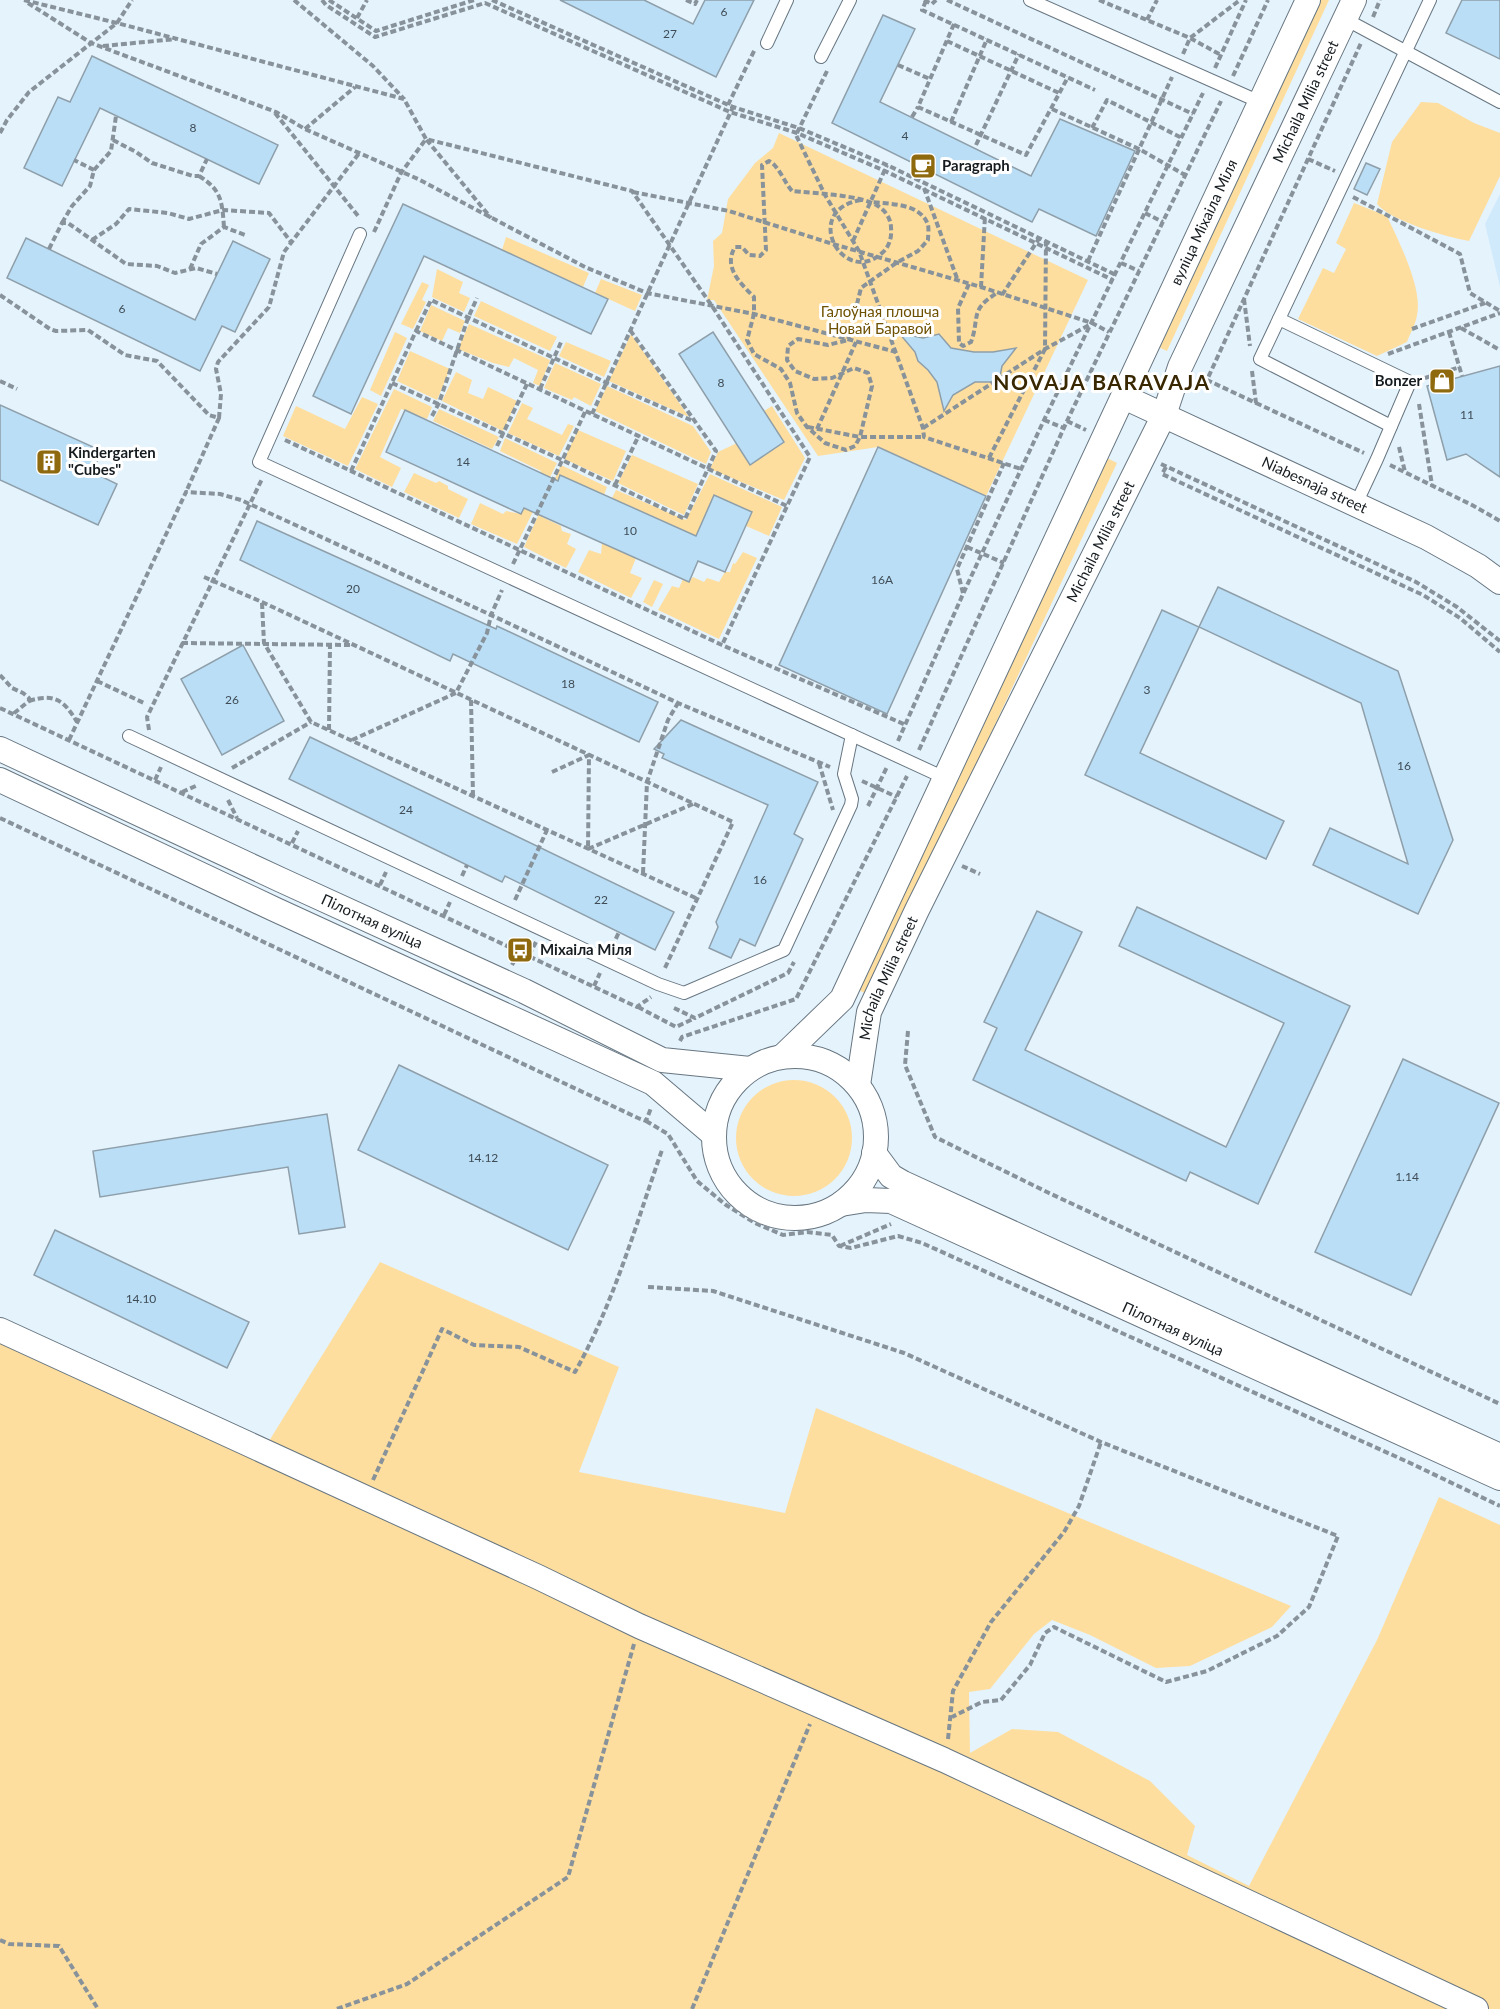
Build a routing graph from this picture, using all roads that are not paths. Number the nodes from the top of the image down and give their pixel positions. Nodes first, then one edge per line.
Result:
1 (787, 0) edge
2 (850, 0) edge
3 (1030, 0) edge
4 (1308, 0) edge
5 (1430, 0) edge
6 (1350, 10) edge
7 (767, 43) dead end
8 (1405, 50) junction
9 (821, 57) dead end
10 (1260, 102) junction
11 (1500, 102) edge
12 (366, 236) road end
13 (1279, 320) junction
14 (1124, 397) junction
15 (1164, 415) junction
16 (1391, 426) junction
17 (1356, 504) junction
18 (1500, 582) edge
19 (852, 735) junction
20 (129, 736) dead end
21 (0, 749) edge
22 (945, 778) junction
23 (0, 780) edge
24 (783, 1056) junction
25 (750, 1069) junction
26 (858, 1085) junction
27 (713, 1134) junction
28 (874, 1153) junction
29 (841, 1204) junction
30 (0, 1330) edge
31 (1419, 1430) junction
32 (1500, 1456) edge
33 (1500, 1478) edge
34 (1476, 2009) edge

1 - 7 lane
2 - 9 lane
3 - 10 lane
4 - 10 street, вуліца Міхаіла Міля
5 - 8 lane
6 - 8 lane
6 - 15 street, Michaila Milia street
8 - 11 lane
8 - 13 lane
10 - 14 street, вуліца Міхаіла Міля
12 - 19 lane
13 - 16 lane
13 - 16 lane
14 - 15 street, Niabesnaja street
14 - 22 street, вуліца Міхаіла Міля
15 - 17 street, Niabesnaja street
15 - 26 street, Michaila Milia street
16 - 17 lane
17 - 18 street, Niabesnaja street
19 - 20 lane
19 - 22 lane
21 - 25 street, Пілотная вуліца
22 - 24 street, Michaila Milia street
23 - 27 street, Пілотная вуліца
24 - 25 street
24 - 26 street
25 - 27 street
26 - 28 street
27 - 29 street
28 - 29 street
28 - 31 street, Пілотная вуліца
29 - 31 street, Пілотная вуліца
30 - 34 street
31 - 32 street, Пілотная вуліца
31 - 33 street, Пілотная вуліца

